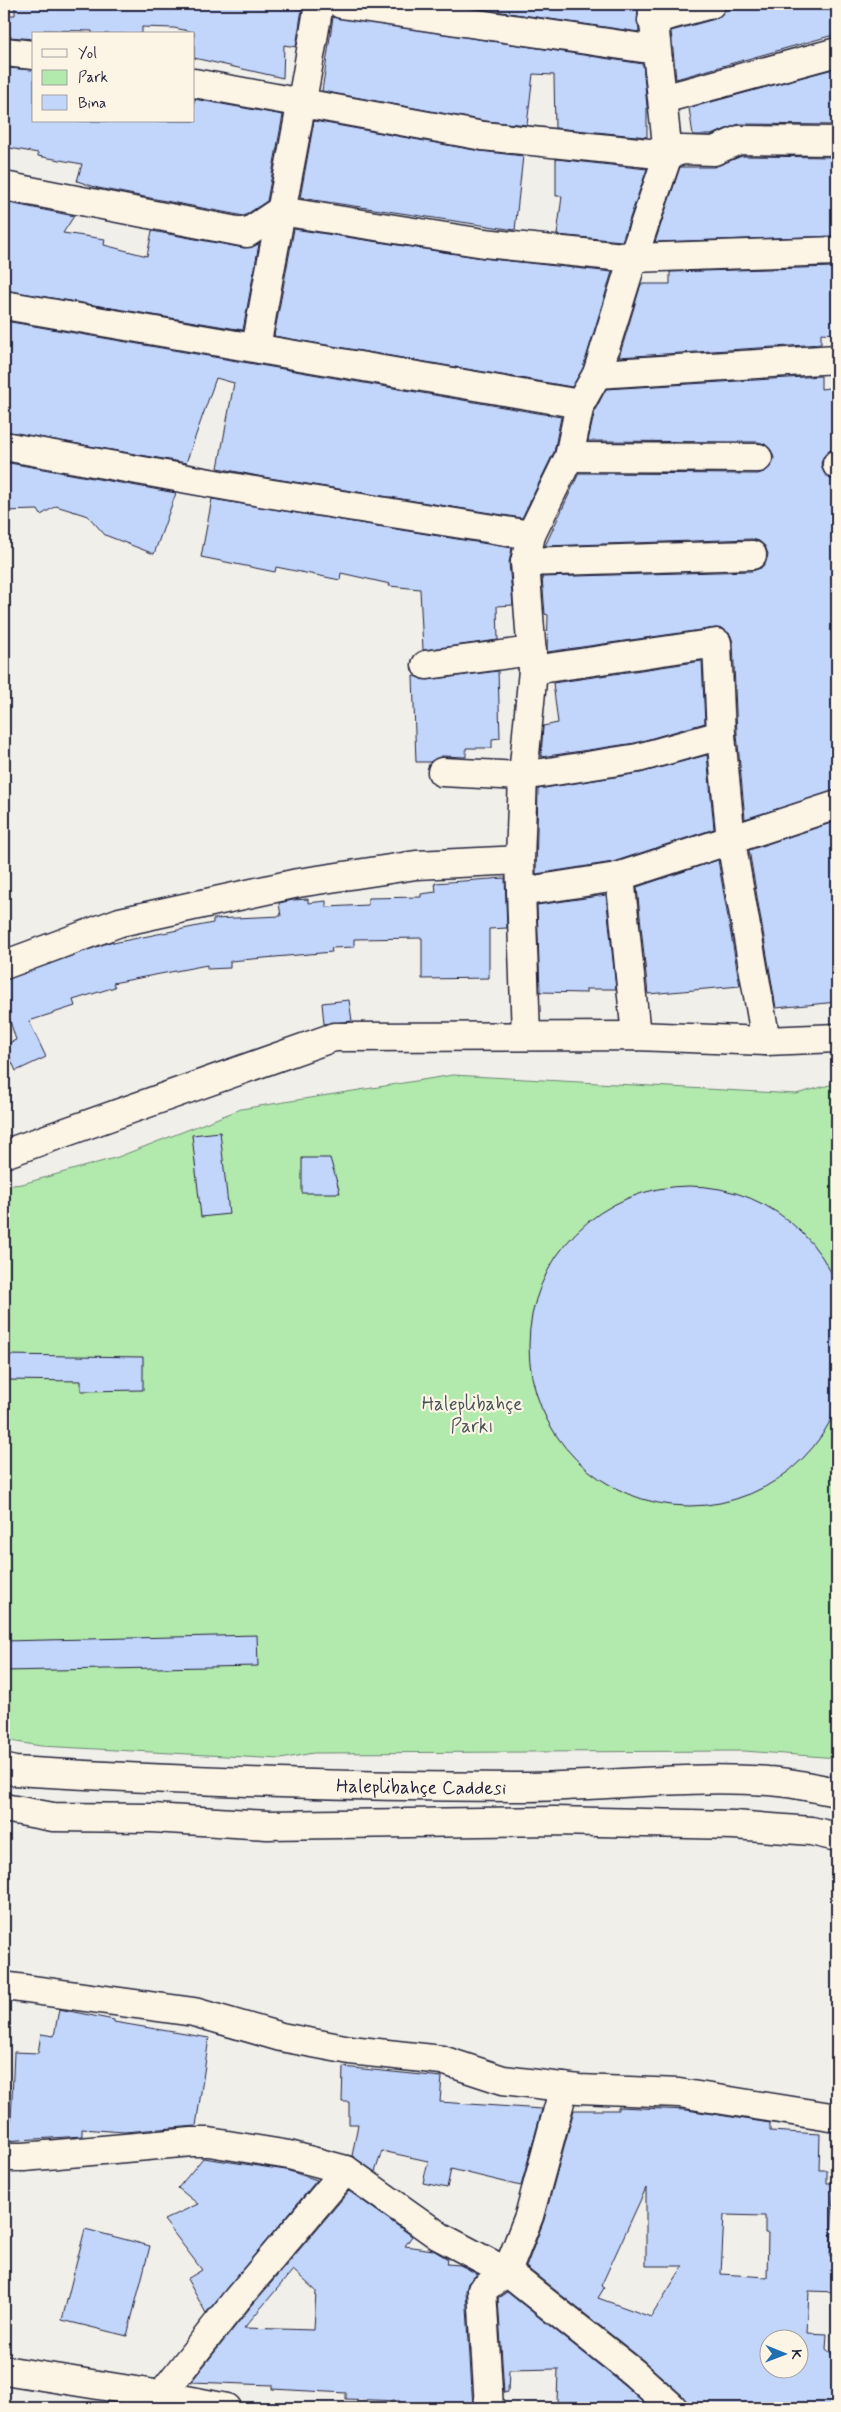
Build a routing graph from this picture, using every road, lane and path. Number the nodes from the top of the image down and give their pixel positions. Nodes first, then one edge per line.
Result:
1 (318, 4) edge
2 (341, 4) edge
3 (711, 4) edge
4 (652, 12) edge
5 (656, 50) junction
6 (4, 52) edge
7 (837, 52) edge
8 (32, 55) edge
9 (195, 83) edge
10 (664, 98) junction
11 (303, 104) junction
12 (837, 142) edge
13 (668, 155) junction
14 (4, 186) edge
15 (280, 211) junction
16 (837, 251) edge
17 (633, 258) junction
18 (4, 305) edge
19 (256, 348) junction
20 (837, 359) edge
21 (597, 374) junction
22 (580, 404) junction
23 (4, 446) edge
24 (569, 457) junction
25 (758, 458) dead end
26 (531, 535) junction
27 (752, 555) dead end
28 (525, 562) junction
29 (532, 661) junction
30 (426, 665) dead end
31 (721, 735) junction
32 (442, 772) dead end
33 (523, 776) junction
34 (837, 806) edge
35 (731, 841) junction
36 (520, 860) junction
37 (620, 876) junction
38 (521, 892) junction
39 (4, 965) edge
40 (526, 1036) junction
41 (636, 1036) junction
42 (837, 1038) edge
43 (766, 1041) junction
44 (4, 1154) edge
45 (4, 1768) edge
46 (837, 1792) edge
47 (4, 1808) edge
48 (837, 1837) edge
49 (4, 1986) edge
50 (564, 2087) junction
51 (837, 2118) edge
52 (4, 2157) edge
53 (346, 2170) junction
54 (506, 2272) junction
55 (4, 2370) edge
56 (161, 2402) edge
57 (227, 2408) edge
58 (489, 2408) edge
59 (673, 2408) edge

1 - 11 street
2 - 5 street
3 - 4 street
4 - 5 street
5 - 10 street
6 - 8 street
7 - 10 street
9 - 11 street
10 - 13 street
11 - 13 street
11 - 15 street
12 - 13 street
13 - 17 street
14 - 15 street
15 - 17 street
15 - 19 street
16 - 17 street
17 - 21 street
18 - 19 street
19 - 22 street
20 - 21 street
21 - 22 street
22 - 24 street
23 - 26 street
24 - 25 street
24 - 26 street
26 - 28 street
27 - 28 street
28 - 29 street
29 - 30 street
29 - 31 street
29 - 33 street
31 - 33 street
31 - 35 street
32 - 33 street
33 - 36 street
34 - 35 street
35 - 37 street
35 - 43 street
36 - 38 street
36 - 39 street
37 - 38 street
37 - 41 street
38 - 40 street
40 - 41 street
40 - 44 street
41 - 43 street
42 - 43 street
45 - 46 street, Haleplibahçe Caddesi
47 - 48 street, Haleplibahçe Caddesi
49 - 50 street
50 - 51 street
50 - 54 street
52 - 53 street
53 - 54 street
53 - 56 street
54 - 58 street
54 - 59 street
55 - 56 street
56 - 57 street

